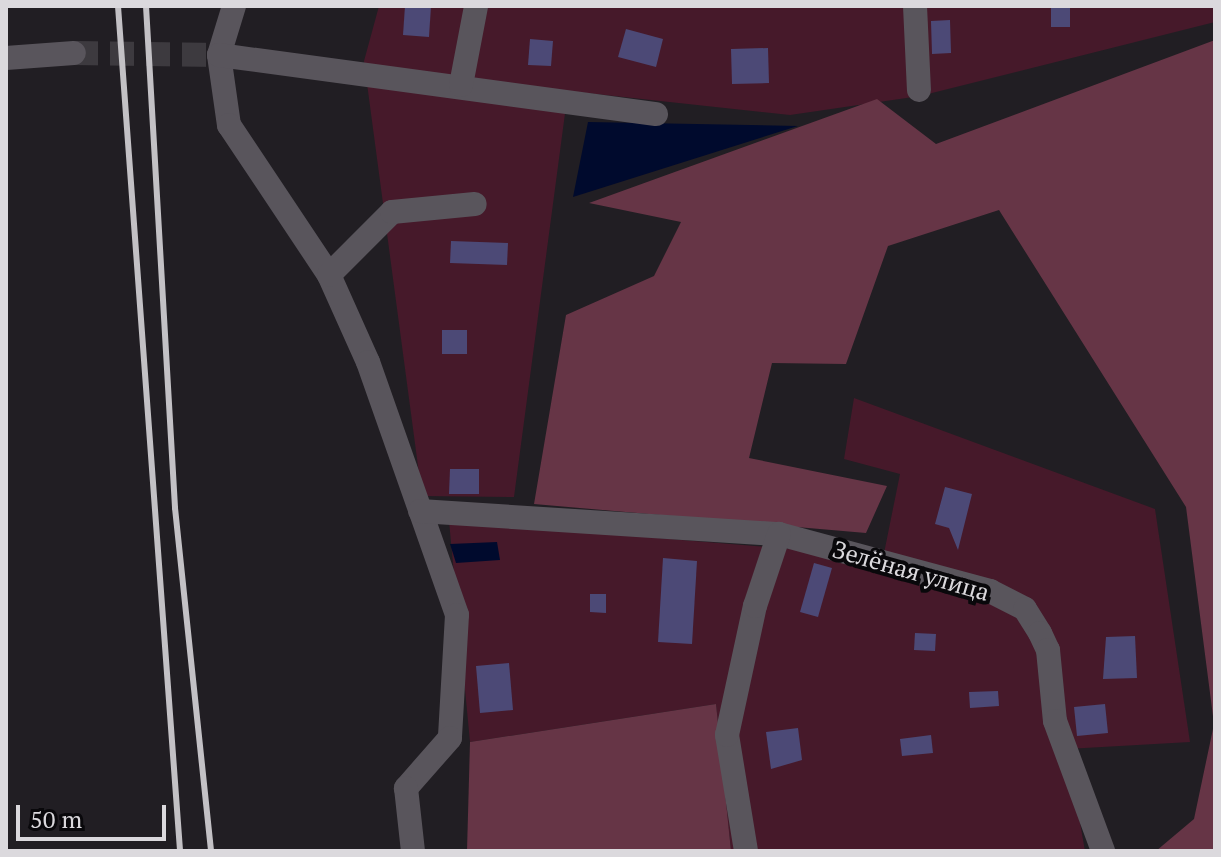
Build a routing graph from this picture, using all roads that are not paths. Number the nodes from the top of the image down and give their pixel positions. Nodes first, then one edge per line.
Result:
1 (234, 6) edge
2 (476, 6) edge
3 (915, 6) edge
4 (74, 53) tunnel mouth
5 (219, 55) junction
6 (6, 58) edge
7 (461, 85) junction
8 (919, 90) dead end
9 (656, 114) dead end
10 (475, 204) dead end
11 (329, 275) junction
12 (420, 511) junction
13 (779, 534) junction
14 (413, 851) edge
15 (746, 851) edge
16 (1103, 851) edge

1 - 5 street
2 - 7 street
3 - 8 street
4 - 6 street
5 - 7 street
5 - 11 street
7 - 9 street
10 - 11 street
11 - 12 street
12 - 13 street, Зелёная улица
12 - 14 street
13 - 15 street
13 - 16 street, Зелёная улица

